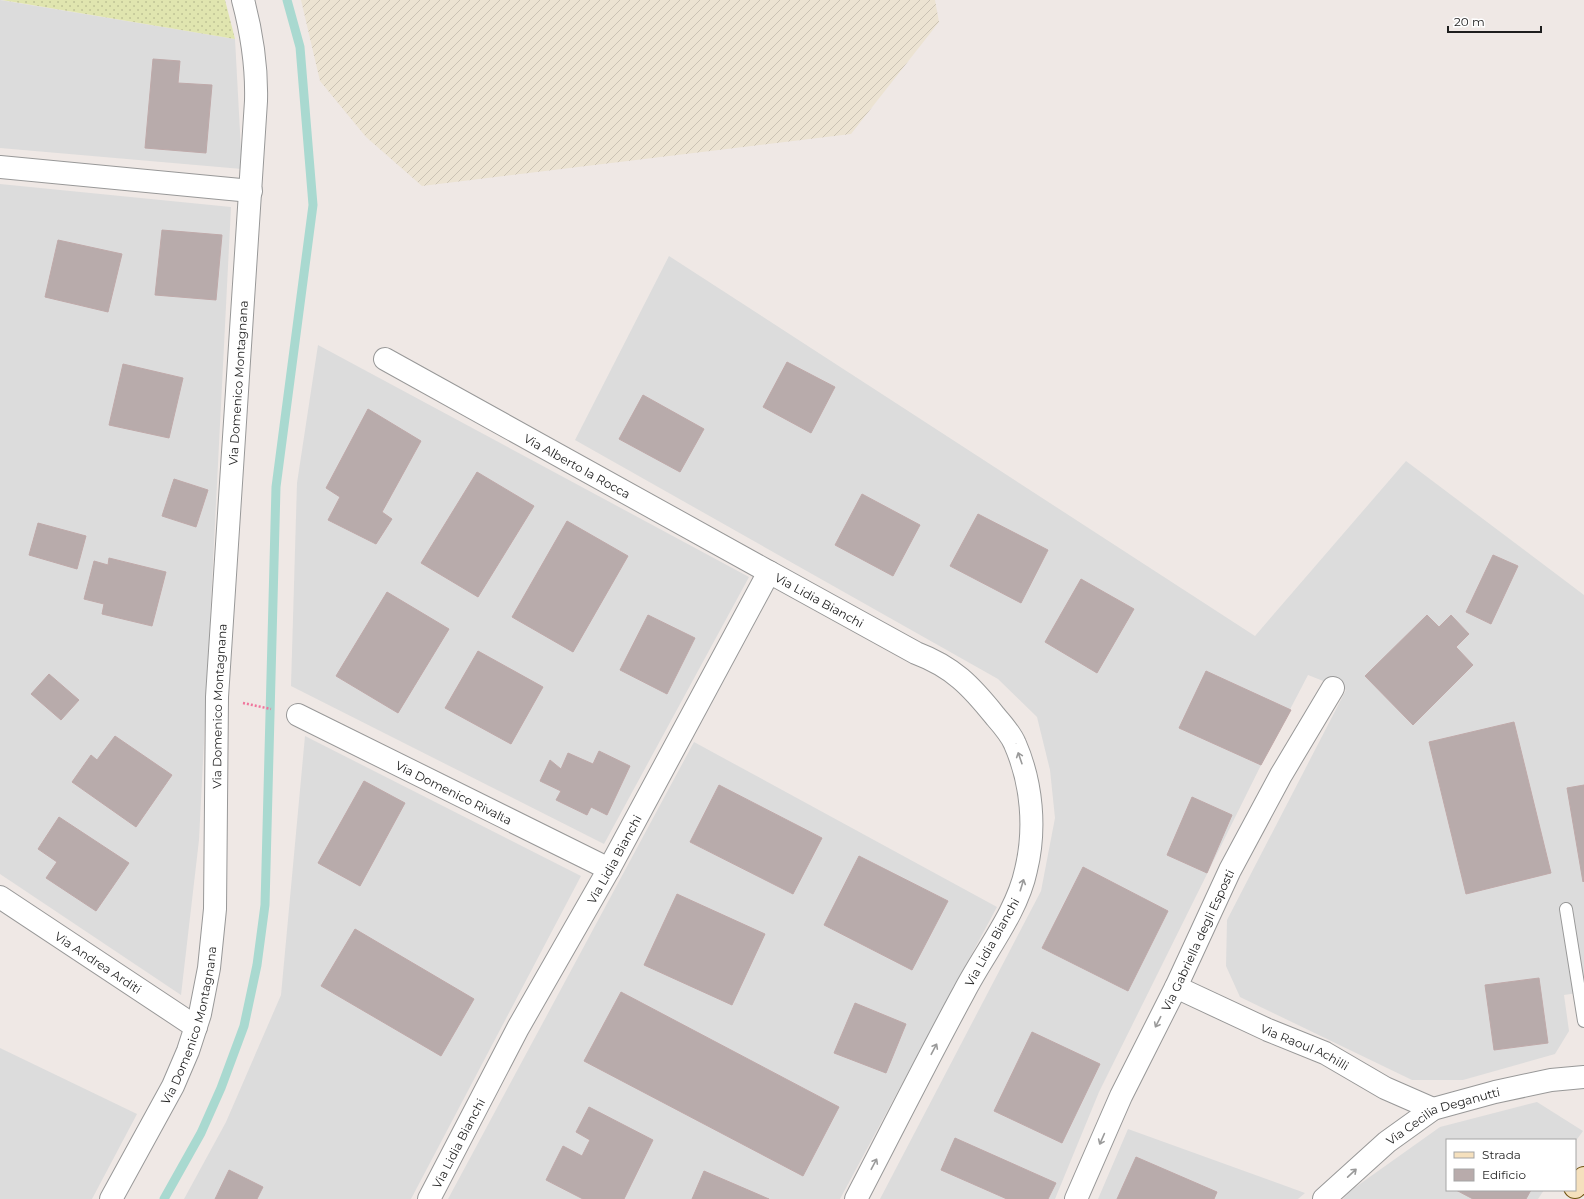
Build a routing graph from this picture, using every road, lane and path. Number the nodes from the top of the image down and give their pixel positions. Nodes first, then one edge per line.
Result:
1 (243, 0) edge
2 (0, 167) edge
3 (251, 191) junction
4 (385, 359) dead end
5 (769, 572) junction
6 (1333, 688) dead end
7 (217, 697) junction
8 (298, 716) joint
9 (609, 869) junction
10 (0, 897) edge
11 (1566, 909) dead end
12 (1176, 987) junction
13 (1584, 1021) edge
14 (196, 1027) junction
15 (1584, 1077) edge
16 (1433, 1109) junction
17 (1584, 1178) edge
18 (1576, 1186) edge
19 (1571, 1191) edge
20 (111, 1199) edge
21 (429, 1199) edge
22 (856, 1199) edge
23 (1076, 1199) edge
24 (1324, 1199) edge
25 (1565, 1199) edge

1 - 3 street, Via Domenico Montagnana
2 - 3 street
3 - 7 street, Via Domenico Montagnana
4 - 5 street, Via Alberto la Rocca
5 - 9 street, Via Lidia Bianchi
22 -> 5 street, Via Lidia Bianchi
6 - 12 street, Via Gabriella degli Esposti
7 - 8 path
7 - 14 street, Via Domenico Montagnana
8 - 9 street, Via Domenico Rivalta
9 - 21 street, Via Lidia Bianchi
10 - 14 street, Via Andrea Arditi
11 - 13 lane
12 - 16 street, Via Raoul Achilli
12 -> 23 street, Via Gabriella degli Esposti
14 - 20 street, Via Domenico Montagnana
15 - 16 street, Via Cecilia Deganutti
24 -> 16 street, Via Cecilia Deganutti
17 - 18 street
19 - 25 street

